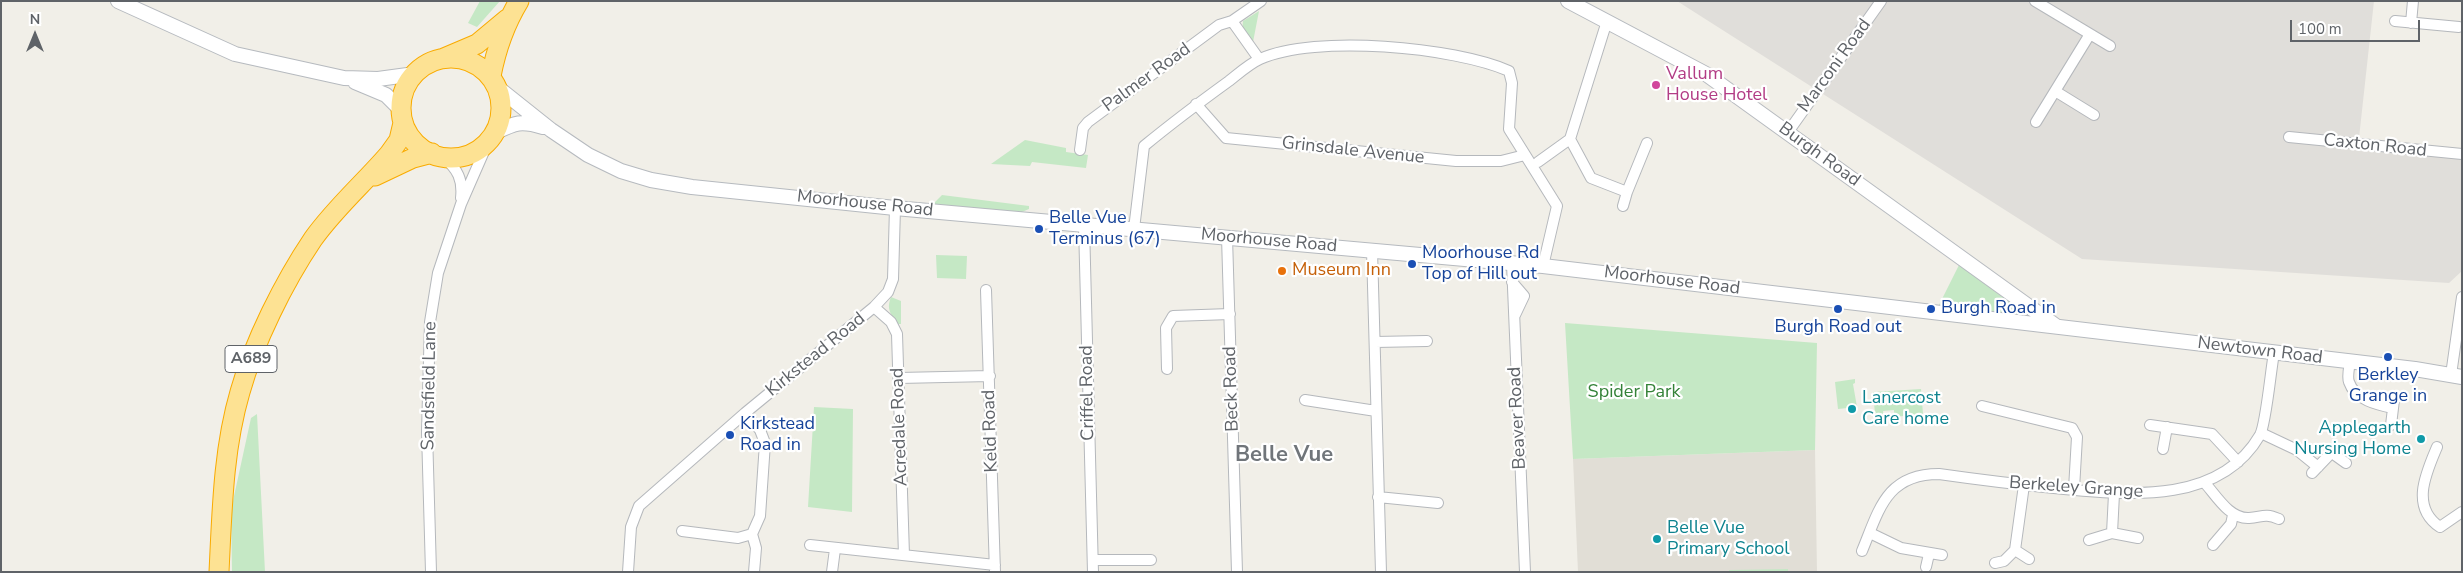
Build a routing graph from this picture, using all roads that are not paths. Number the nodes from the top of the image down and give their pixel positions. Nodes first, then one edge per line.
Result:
1 (118, 1) edge
2 (1261, 1) edge
3 (1568, 1) edge
4 (1882, 1) edge
5 (2036, 1) edge
6 (2413, 1) edge
7 (514, 9) edge
8 (1232, 20) junction
9 (1607, 21) junction
10 (2395, 21) dead end
11 (2411, 23) junction
12 (2461, 28) edge
13 (2090, 34) junction
14 (2110, 46) dead end
15 (444, 58) junction
16 (1259, 59) junction
17 (415, 74) junction
18 (344, 78) junction
19 (494, 82) junction
20 (2055, 91) junction
21 (1196, 104) junction
22 (2094, 115) dead end
23 (403, 117) junction
24 (2036, 122) dead end
25 (551, 130) junction
26 (1788, 132) junction
27 (491, 136) junction
28 (2289, 137) dead end
29 (1570, 139) junction
30 (1647, 143) dead end
31 (1080, 150) dead end
32 (2462, 154) edge
33 (438, 155) junction
34 (1525, 155) junction
35 (1538, 162) dead end
36 (368, 179) junction
37 (1627, 192) junction
38 (461, 204) junction
39 (1623, 206) dead end
40 (895, 208) junction
41 (1084, 225) junction
42 (1134, 229) junction
43 (1228, 237) junction
44 (1372, 250) junction
45 (1512, 264) junction
46 (1543, 266) junction
47 (986, 290) dead end
48 (2462, 298) edge
49 (874, 307) junction
50 (2028, 308) junction
51 (1230, 314) junction
52 (2021, 324) junction
53 (2058, 327) junction
54 (1427, 341) dead end
55 (1375, 342) junction
56 (2274, 353) junction
57 (2350, 362) junction
58 (1167, 369) dead end
59 (990, 376) junction
60 (2456, 376) edge
61 (899, 378) junction
62 (1305, 400) dead end
63 (1982, 406) dead end
64 (1376, 411) junction
65 (745, 413) junction
66 (2150, 425) dead end
67 (2391, 425) dead end
68 (2167, 427) junction
69 (2261, 434) junction
70 (2437, 446) dead end
71 (2163, 449) dead end
72 (2238, 462) junction
73 (2346, 463) dead end
74 (2204, 482) junction
75 (2024, 485) junction
76 (2074, 489) junction
77 (2114, 494) junction
78 (1378, 496) junction
79 (1438, 504) dead end
80 (2462, 512) edge
81 (2233, 515) junction
82 (2279, 519) dead end
83 (682, 531) dead end
84 (1870, 533) junction
85 (2112, 533) junction
86 (752, 534) junction
87 (2138, 538) dead end
88 (2089, 540) dead end
89 (810, 545) dead end
90 (2213, 545) dead end
91 (834, 549) junction
92 (2015, 550) junction
93 (1862, 551) dead end
94 (1929, 554) junction
95 (904, 555) junction
96 (1942, 555) dead end
97 (2029, 559) dead end
98 (1093, 560) junction
99 (1151, 560) dead end
100 (1995, 564) dead end
101 (1926, 567) dead end
102 (995, 568) edge
103 (219, 572) edge
104 (431, 572) edge
105 (628, 572) edge
106 (754, 572) edge
107 (832, 572) edge
108 (1093, 572) edge
109 (1237, 572) edge
110 (1381, 572) edge
111 (1525, 572) edge

1 - 18 main road
2 - 8 street, Palmer Road
3 - 9 main road, Burgh Road
4 - 26 street, Marconi Road
5 - 13 street
6 - 11 street
7 - 15 highway, A689
7 - 19 highway, A689
8 - 16 street
8 - 31 street, Palmer Road
9 - 26 main road, Burgh Road
9 - 29 street
10 - 11 street
11 - 12 street
13 - 14 street
13 - 20 street
15 - 17 highway, A689
15 - 19 highway
16 - 21 street
16 - 34 street
17 - 18 main road
17 - 23 highway, A689
18 - 23 main road
19 - 25 main road, Moorhouse Road
19 - 27 highway, A689
20 - 22 street
20 - 24 street
21 - 34 street, Grinsdale Avenue
21 - 42 street
23 - 33 highway
23 - 36 highway, A689
25 - 27 main road, Moorhouse Road
25 - 40 main road, Moorhouse Road
26 - 50 main road, Burgh Road
27 - 33 highway, A689
27 - 38 street, Sandsfield Lane
28 - 32 street, Caxton Road
29 - 35 street
29 - 37 street
30 - 37 street
33 - 36 highway, A689
33 - 38 street
34 - 46 street
36 - 103 highway, A689
37 - 39 street
38 - 104 street, Sandsfield Lane
40 - 41 main road, Moorhouse Road
40 - 49 street, Kirkstead Road
41 - 42 main road, Moorhouse Road
41 - 98 street, Criffel Road
42 - 43 main road, Moorhouse Road
43 - 44 main road, Moorhouse Road
43 - 51 street, Beck Road
44 - 45 main road, Moorhouse Road
44 - 55 street
45 - 46 main road, Moorhouse Road
45 - 111 street, Beaver Road
46 - 52 main road, Moorhouse Road
47 - 59 street, Keld Road
48 - 60 street
49 - 61 street, Acredale Road
49 - 65 street, Kirkstead Road
50 - 52 main road
50 - 53 main road, Burgh Road
51 - 58 street
51 - 109 street, Beck Road
52 - 53 main road, Moorhouse Road
53 - 56 main road, Newtown Road
54 - 55 street
55 - 64 street
56 - 57 main road, Newtown Road
56 - 69 street
57 - 60 main road, Newtown Road
57 - 67 street
59 - 61 street
59 - 102 street, Keld Road
61 - 95 street, Acredale Road
62 - 64 street
63 - 76 street
64 - 78 street
65 - 86 street
65 - 105 street, Kirkstead Road
66 - 68 street
68 - 71 street
68 - 72 street
69 - 72 street, Berkeley Grange
69 - 73 street
70 - 80 street
72 - 74 street, Berkeley Grange
74 - 77 street, Berkeley Grange
74 - 81 street
75 - 76 street, Berkeley Grange
75 - 84 street, Berkeley Grange
75 - 92 street
76 - 77 street, Berkeley Grange
77 - 85 street
78 - 79 street
78 - 110 street
81 - 82 street
81 - 90 street
83 - 86 street
84 - 93 street, Berkeley Grange
84 - 94 street
85 - 87 street
85 - 88 street
86 - 106 street
89 - 91 street
91 - 95 street
91 - 107 street
92 - 97 street
92 - 100 street
94 - 96 street
94 - 101 street
95 - 102 street
98 - 99 street
98 - 108 street, Criffel Road

